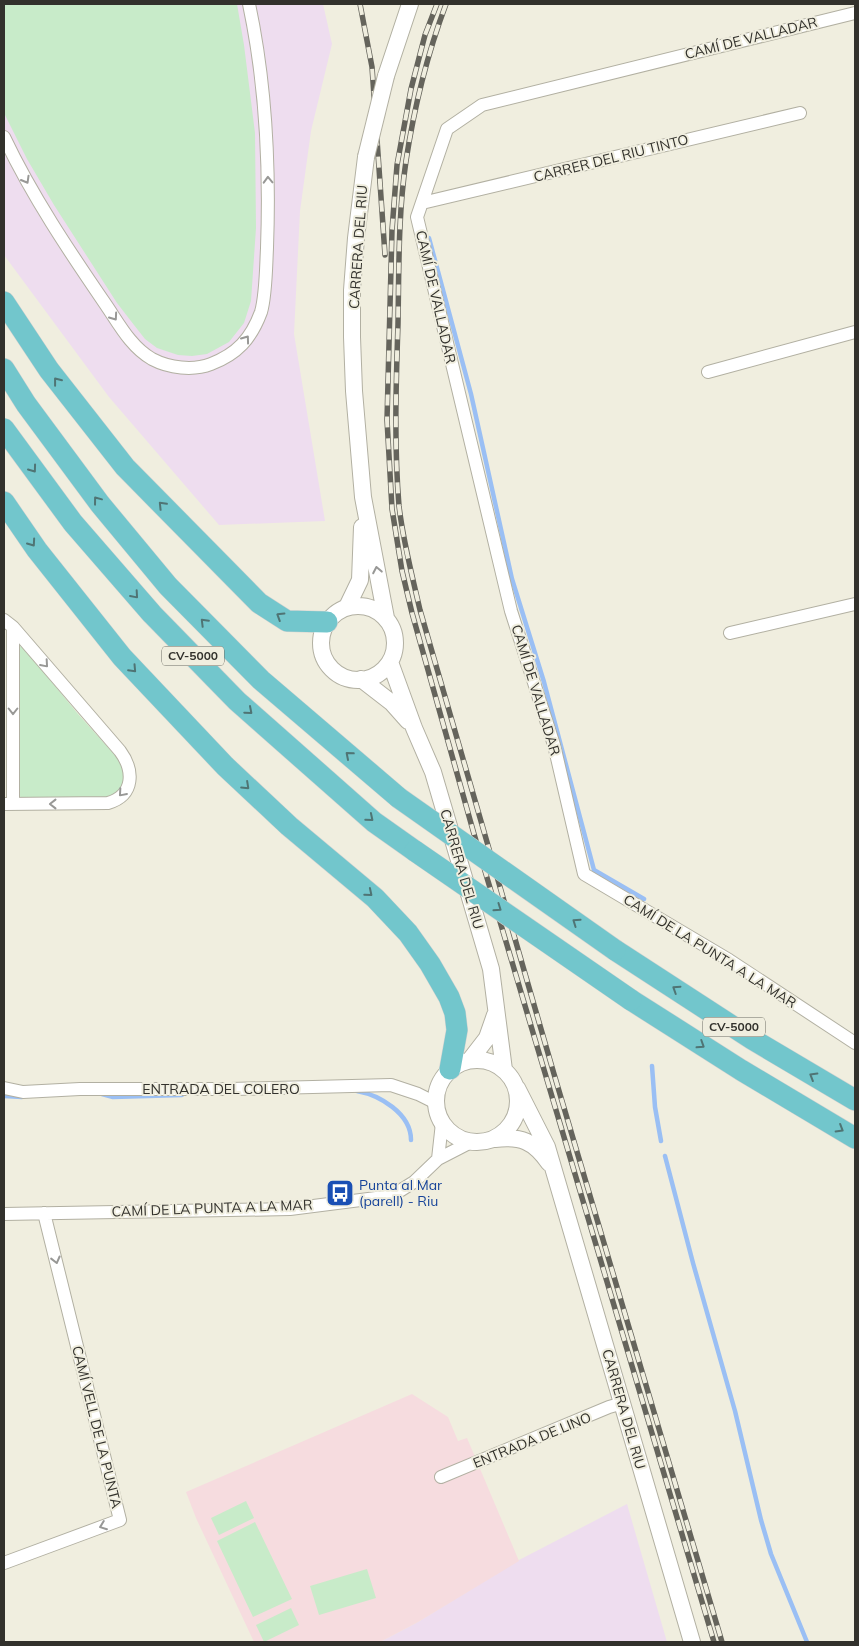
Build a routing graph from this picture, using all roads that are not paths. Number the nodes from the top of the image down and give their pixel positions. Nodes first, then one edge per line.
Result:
1 (248, 4) edge
2 (410, 4) edge
3 (855, 13) edge
4 (800, 113) dead end
5 (4, 137) edge
6 (422, 203) junction
7 (4, 302) edge
8 (855, 332) edge
9 (4, 369) edge
10 (708, 372) dead end
11 (4, 429) edge
12 (363, 497) junction
13 (4, 502) edge
14 (855, 604) edge
15 (347, 607) junction
16 (386, 618) junction
17 (327, 622) junction
18 (8, 623) edge
19 (730, 633) dead end
20 (390, 662) junction
21 (361, 679) junction
22 (414, 728) junction
23 (8, 804) edge
24 (579, 852) joint
25 (496, 1013) junction
26 (855, 1043) edge
27 (470, 1060) junction
28 (450, 1070) junction
29 (504, 1070) junction
30 (4, 1088) edge
31 (517, 1088) junction
32 (855, 1100) edge
33 (436, 1103) junction
34 (442, 1123) junction
35 (495, 1138) junction
36 (855, 1138) edge
37 (471, 1142) junction
38 (438, 1159) junction
39 (556, 1176) junction
40 (44, 1213) junction
41 (4, 1214) edge
42 (623, 1404) junction
43 (441, 1477) dead end
44 (4, 1563) edge
45 (692, 1642) edge

5 -> 1 street
2 - 12 street, CARRERA DEL RIU, bridge
3 - 6 street, CAMÍ DE VALLADAR
4 - 6 street, CARRER DEL RIU TINTO
6 - 24 street, CAMÍ DE VALLADAR
17 -> 7 highway
8 - 10 street
32 -> 9 highway, CV-5000, bridge
11 -> 36 highway, CV-5000, bridge
12 - 15 street, CARRERA DEL RIU
16 -> 12 street, CARRERA DEL RIU
13 -> 28 highway
14 - 19 street
15 - 16 street
15 - 17 street
16 - 20 street
17 - 21 street
18 -> 23 street
18 -> 23 street
20 - 21 street
20 - 22 street, CARRERA DEL RIU
21 - 22 street, CARRERA DEL RIU
22 - 25 street, CARRERA DEL RIU
24 - 26 street, CAMÍ DE LA PUNTA A LA MAR
25 - 27 street, CARRERA DEL RIU
25 - 29 street, CARRERA DEL RIU
27 - 28 street
27 - 29 street
28 - 33 street
29 - 31 street
30 - 33 street, ENTRADA DEL COLERO
31 - 35 street
31 - 39 street, CARRERA DEL RIU
33 - 34 street
34 - 37 street
34 - 38 street
35 - 37 street
35 - 39 street, CARRERA DEL RIU
37 - 38 street, CAMÍ DE LA PUNTA A LA MAR
38 - 40 street, CAMÍ DE LA PUNTA A LA MAR
39 - 42 street, CARRERA DEL RIU
40 - 41 street, CAMÍ DE LA PUNTA A LA MAR
40 -> 44 street, CAMÍ VELL DE LA PUNTA
42 - 43 street, ENTRADA DE LINO
42 - 45 street, CARRERA DEL RIU

